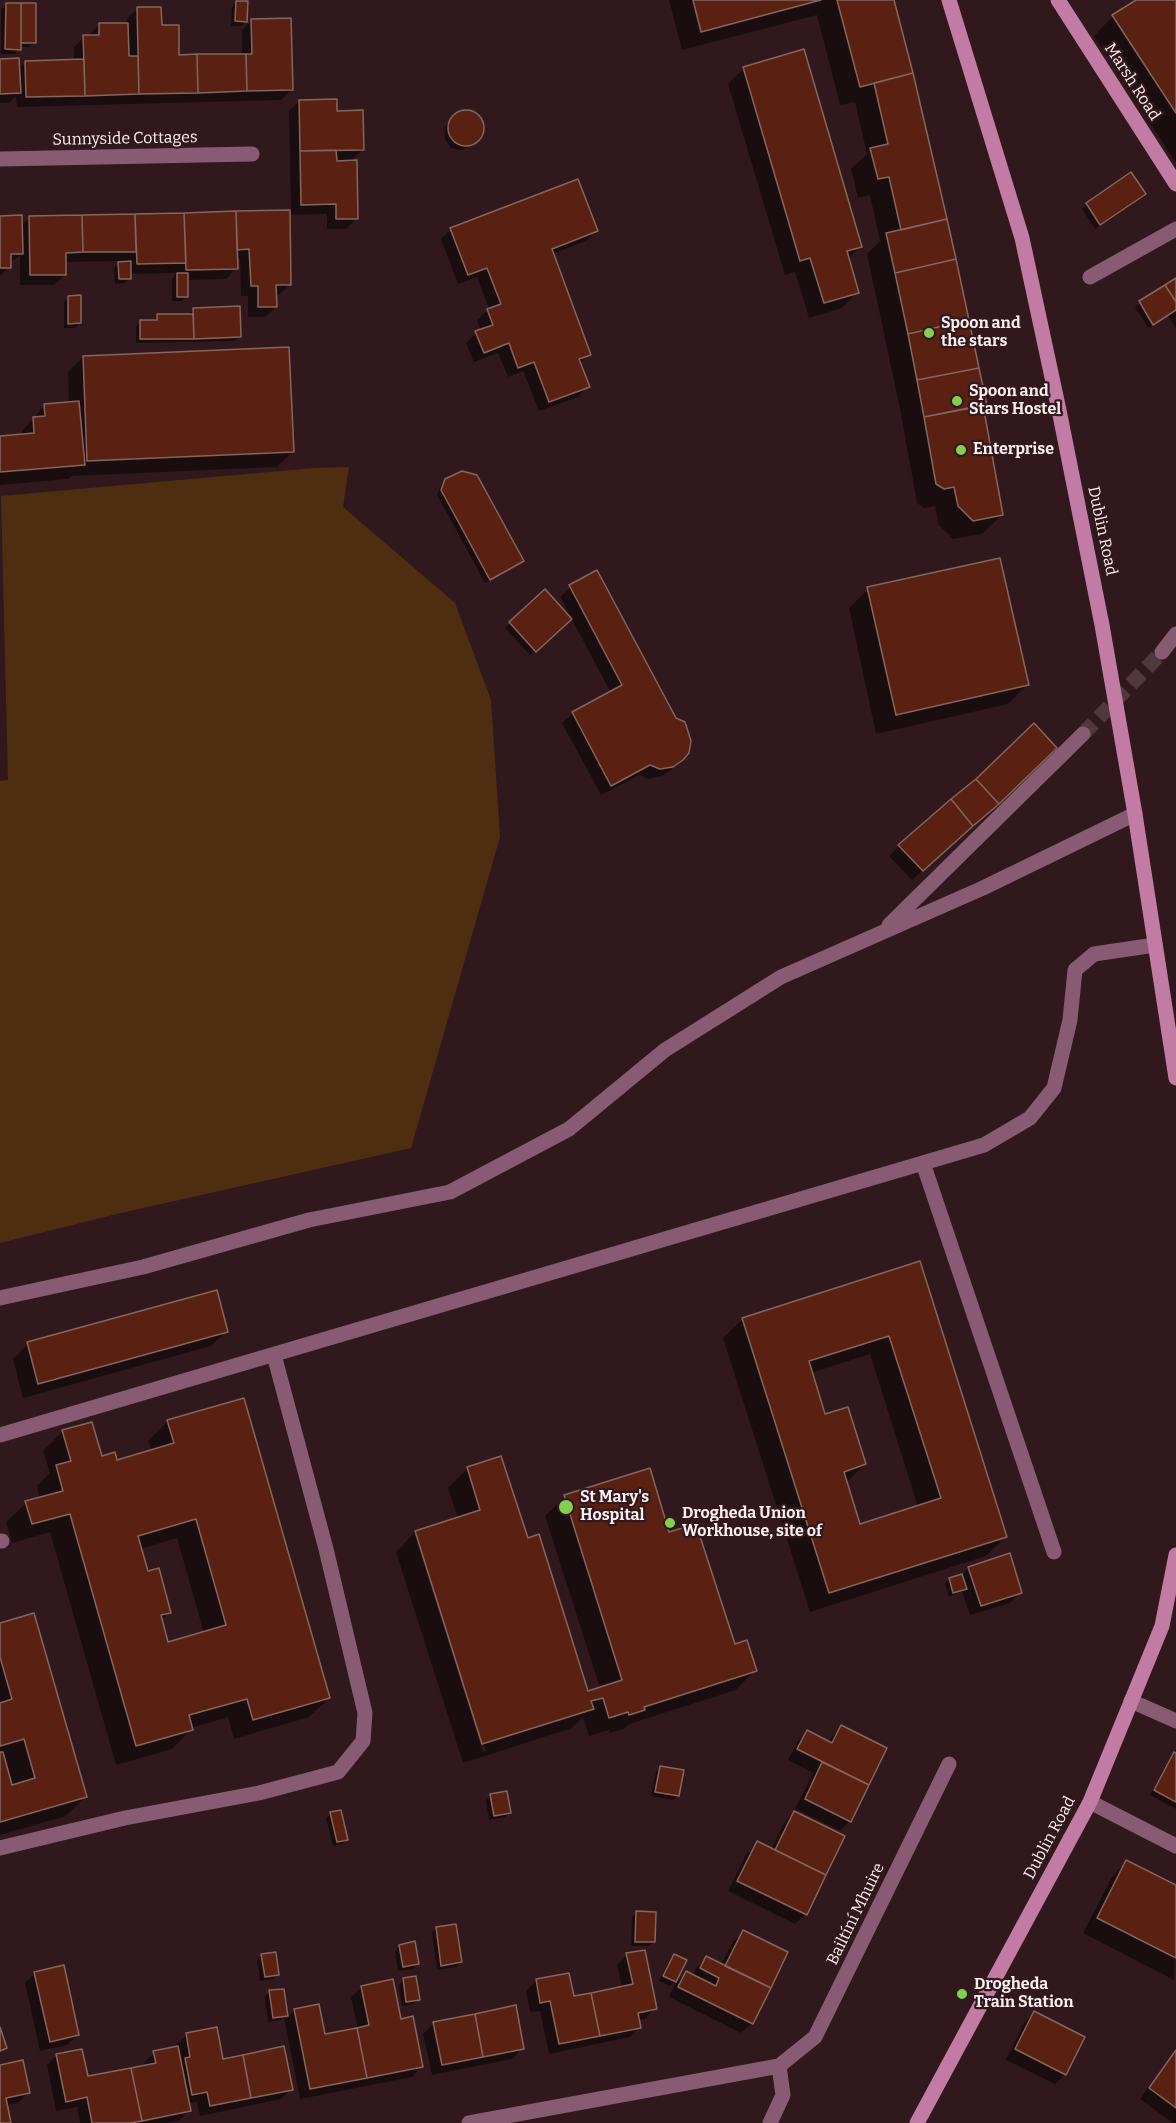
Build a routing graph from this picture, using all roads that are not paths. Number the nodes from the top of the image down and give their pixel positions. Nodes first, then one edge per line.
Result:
1 (950, 0) edge
2 (1058, 0) edge
3 (252, 154) dead end
4 (0, 159) edge
5 (1176, 184) edge
6 (1176, 229) edge
7 (1090, 277) dead end
8 (1176, 634) edge
9 (1162, 652) tunnel mouth
10 (1083, 734) tunnel mouth
11 (1135, 814) junction
12 (882, 932) junction
13 (1155, 945) junction
14 (1176, 1078) edge
15 (923, 1163) junction
16 (0, 1298) edge
17 (274, 1355) junction
18 (0, 1435) edge
19 (1054, 1552) dead end
20 (1176, 1555) edge
21 (1131, 1701) junction
22 (1176, 1721) edge
23 (949, 1764) dead end
24 (1090, 1802) junction
25 (1176, 1846) edge
26 (0, 1848) edge
27 (778, 2066) junction
28 (469, 2123) edge
29 (770, 2123) edge
30 (917, 2123) edge

1 - 11 main road, Dublin Road
2 - 5 main road, Marsh Road
3 - 4 street, Sunnyside Cottages
6 - 7 street
8 - 9 street
10 - 12 street
11 - 12 street
11 - 13 main road, Dublin Road
12 - 16 street
13 - 14 main road, Dublin Road
13 - 15 street
15 - 17 street
15 - 19 street
17 - 18 street
17 - 26 street
20 - 21 main road, Dublin Road
21 - 22 street
21 - 24 main road, Dublin Road
23 - 27 street, Bailtíní Mhuire
24 - 25 street
24 - 30 main road, Dublin Road
27 - 28 street, Bailtíní Mhuire
27 - 29 street

